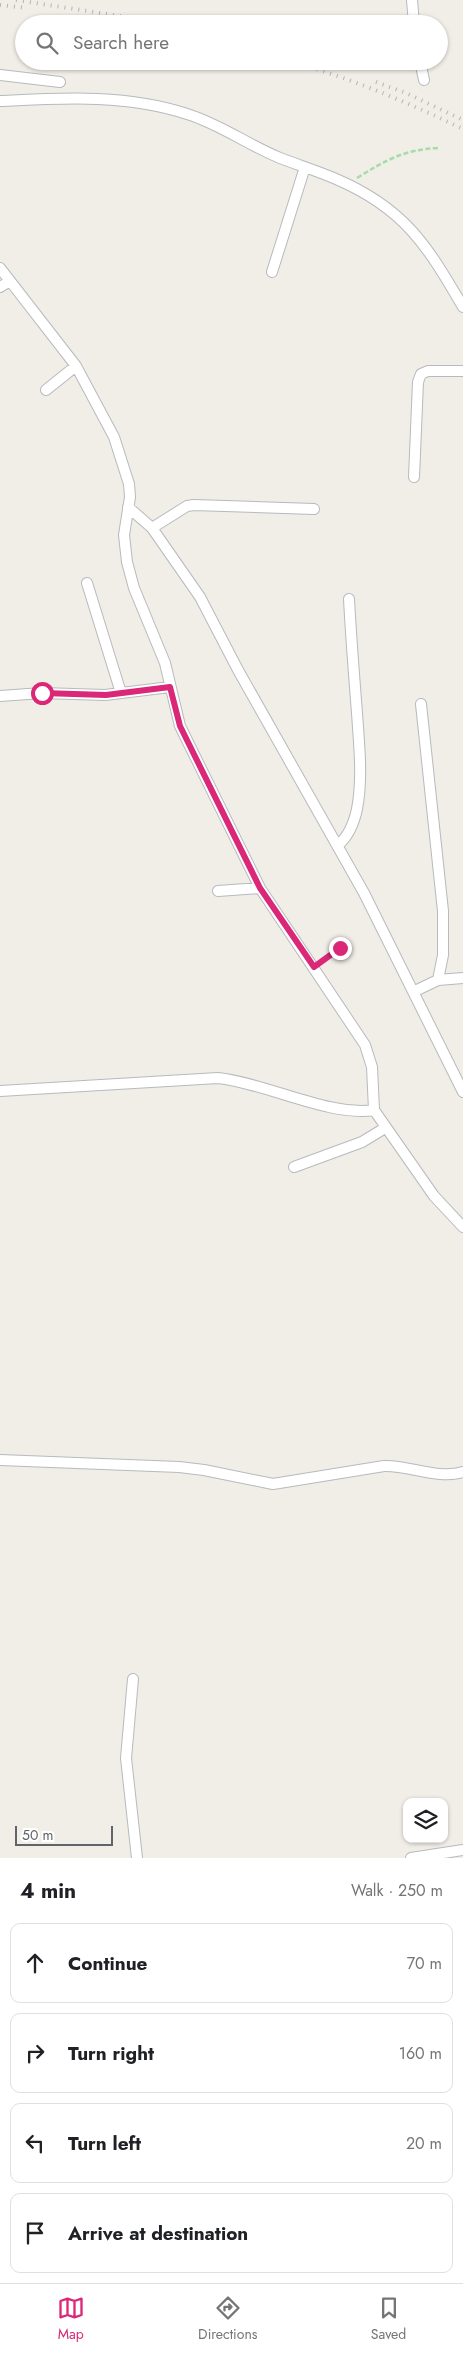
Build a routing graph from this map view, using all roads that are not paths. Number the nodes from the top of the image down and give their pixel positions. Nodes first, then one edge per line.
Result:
1 (412, 0) edge
2 (413, 15) edge
3 (422, 70) edge
4 (0, 75) edge
5 (424, 80) dead end
6 (60, 82) dead end
7 (0, 101) edge
8 (305, 167) junction
9 (0, 268) edge
10 (272, 272) dead end
11 (10, 281) junction
12 (0, 287) edge
13 (463, 307) edge
14 (76, 366) junction
15 (463, 371) edge
16 (46, 390) dead end
17 (414, 477) dead end
18 (128, 507) junction
19 (314, 509) dead end
20 (152, 528) junction
21 (87, 583) dead end
22 (349, 599) dead end
23 (170, 687) junction
24 (121, 693) junction
25 (0, 696) edge
26 (421, 704) dead end
27 (338, 846) junction
28 (260, 888) junction
29 (218, 892) dead end
30 (463, 978) edge
31 (438, 980) junction
32 (415, 991) junction
33 (0, 1091) edge
34 (463, 1092) edge
35 (374, 1110) junction
36 (386, 1128) junction
37 (294, 1167) dead end
38 (463, 1227) edge
39 (0, 1460) edge
40 (463, 1472) edge
41 (133, 1679) dead end
42 (463, 1850) edge
43 (137, 1858) edge
44 (410, 1858) edge

1 - 2 street
3 - 5 street
4 - 6 street
7 - 8 street
8 - 10 street
8 - 13 street
9 - 11 street
11 - 12 street
11 - 14 street
14 - 16 street
14 - 18 street
15 - 17 street
18 - 20 street
18 - 23 street
19 - 20 street
20 - 27 street
21 - 24 street
22 - 27 street
23 - 24 street
23 - 28 street
24 - 25 street
26 - 31 street
27 - 32 street
28 - 29 street
28 - 35 street
30 - 31 street
31 - 32 street
32 - 34 street
33 - 35 street
35 - 36 street
36 - 37 street
36 - 38 street
39 - 40 street
41 - 43 street
42 - 44 street

